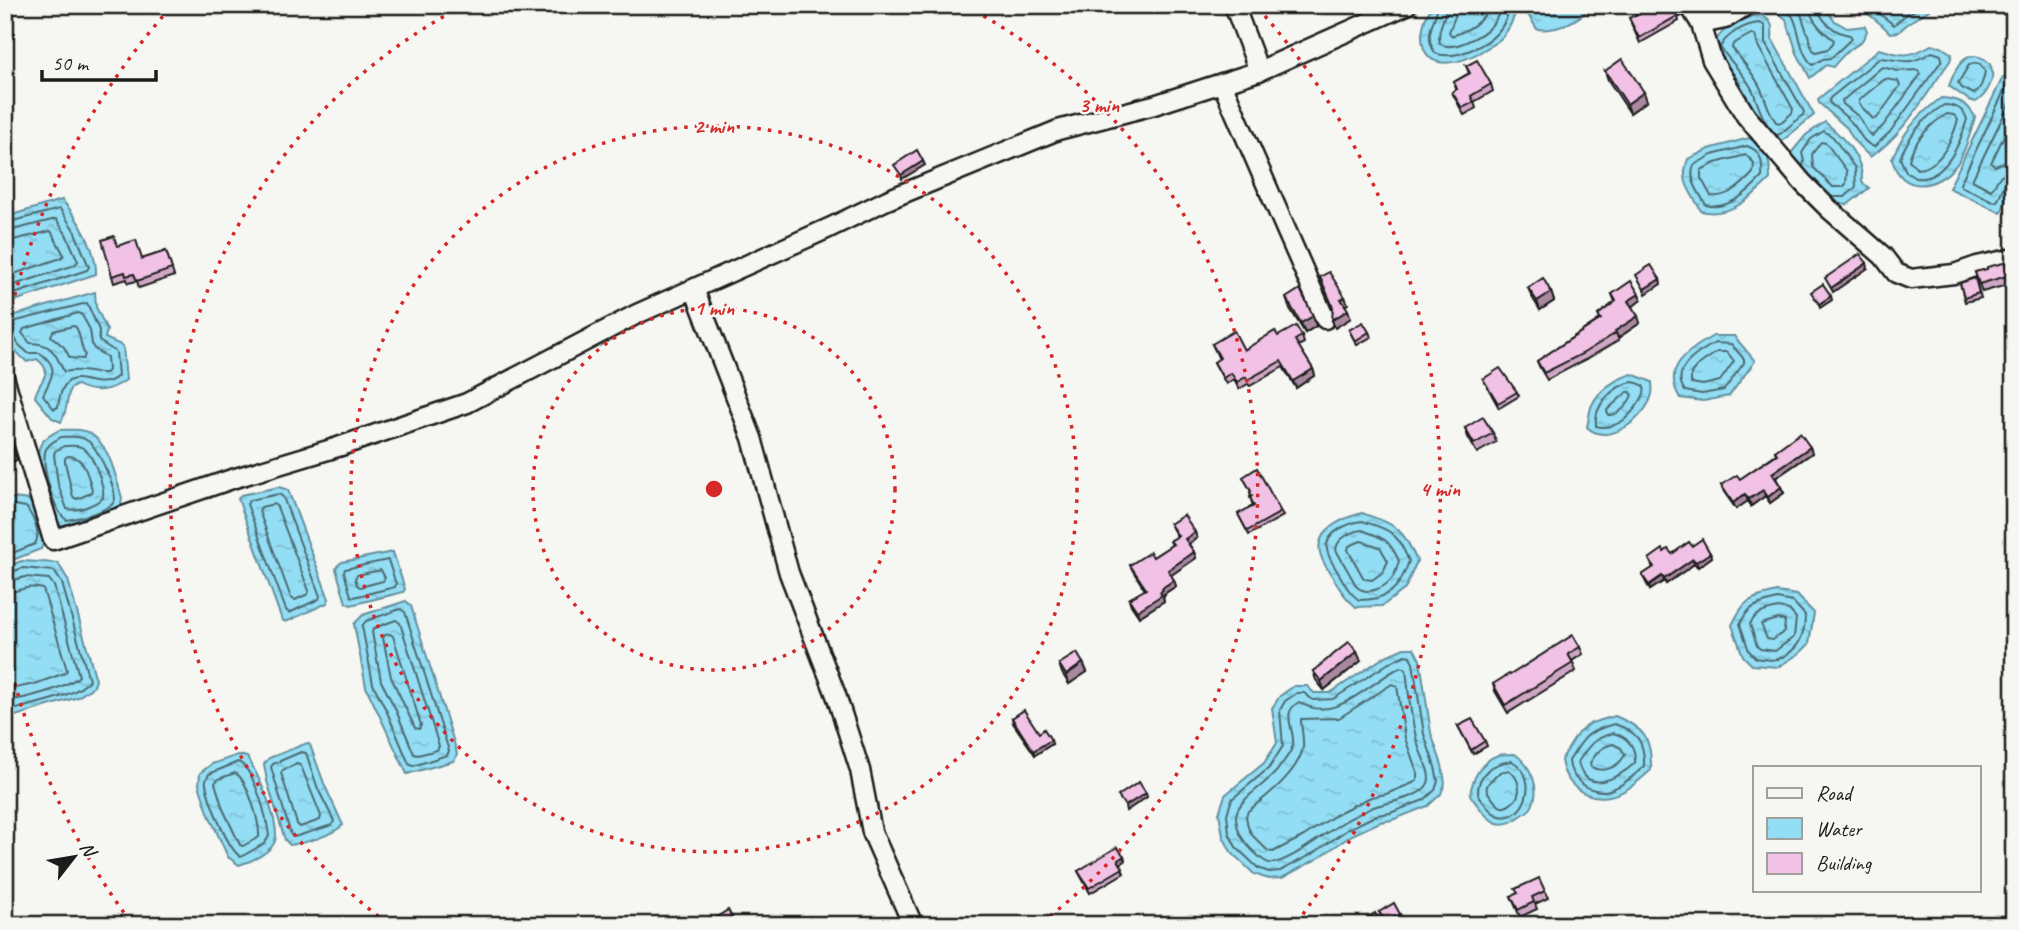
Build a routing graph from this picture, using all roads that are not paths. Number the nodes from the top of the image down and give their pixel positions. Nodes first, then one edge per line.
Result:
1 (1234, 5) edge
2 (1407, 5) edge
3 (1689, 5) edge
4 (1747, 5) edge
5 (1701, 24) junction
6 (1259, 71) junction
7 (1222, 83) junction
8 (2014, 258) edge
9 (694, 289) junction
10 (1325, 319) dead end
11 (5, 380) edge
12 (913, 925) edge

1 - 6 street
2 - 6 street
3 - 5 street
4 - 5 street
5 - 8 street
6 - 7 street
7 - 9 street
7 - 10 street
9 - 11 street
9 - 12 street

